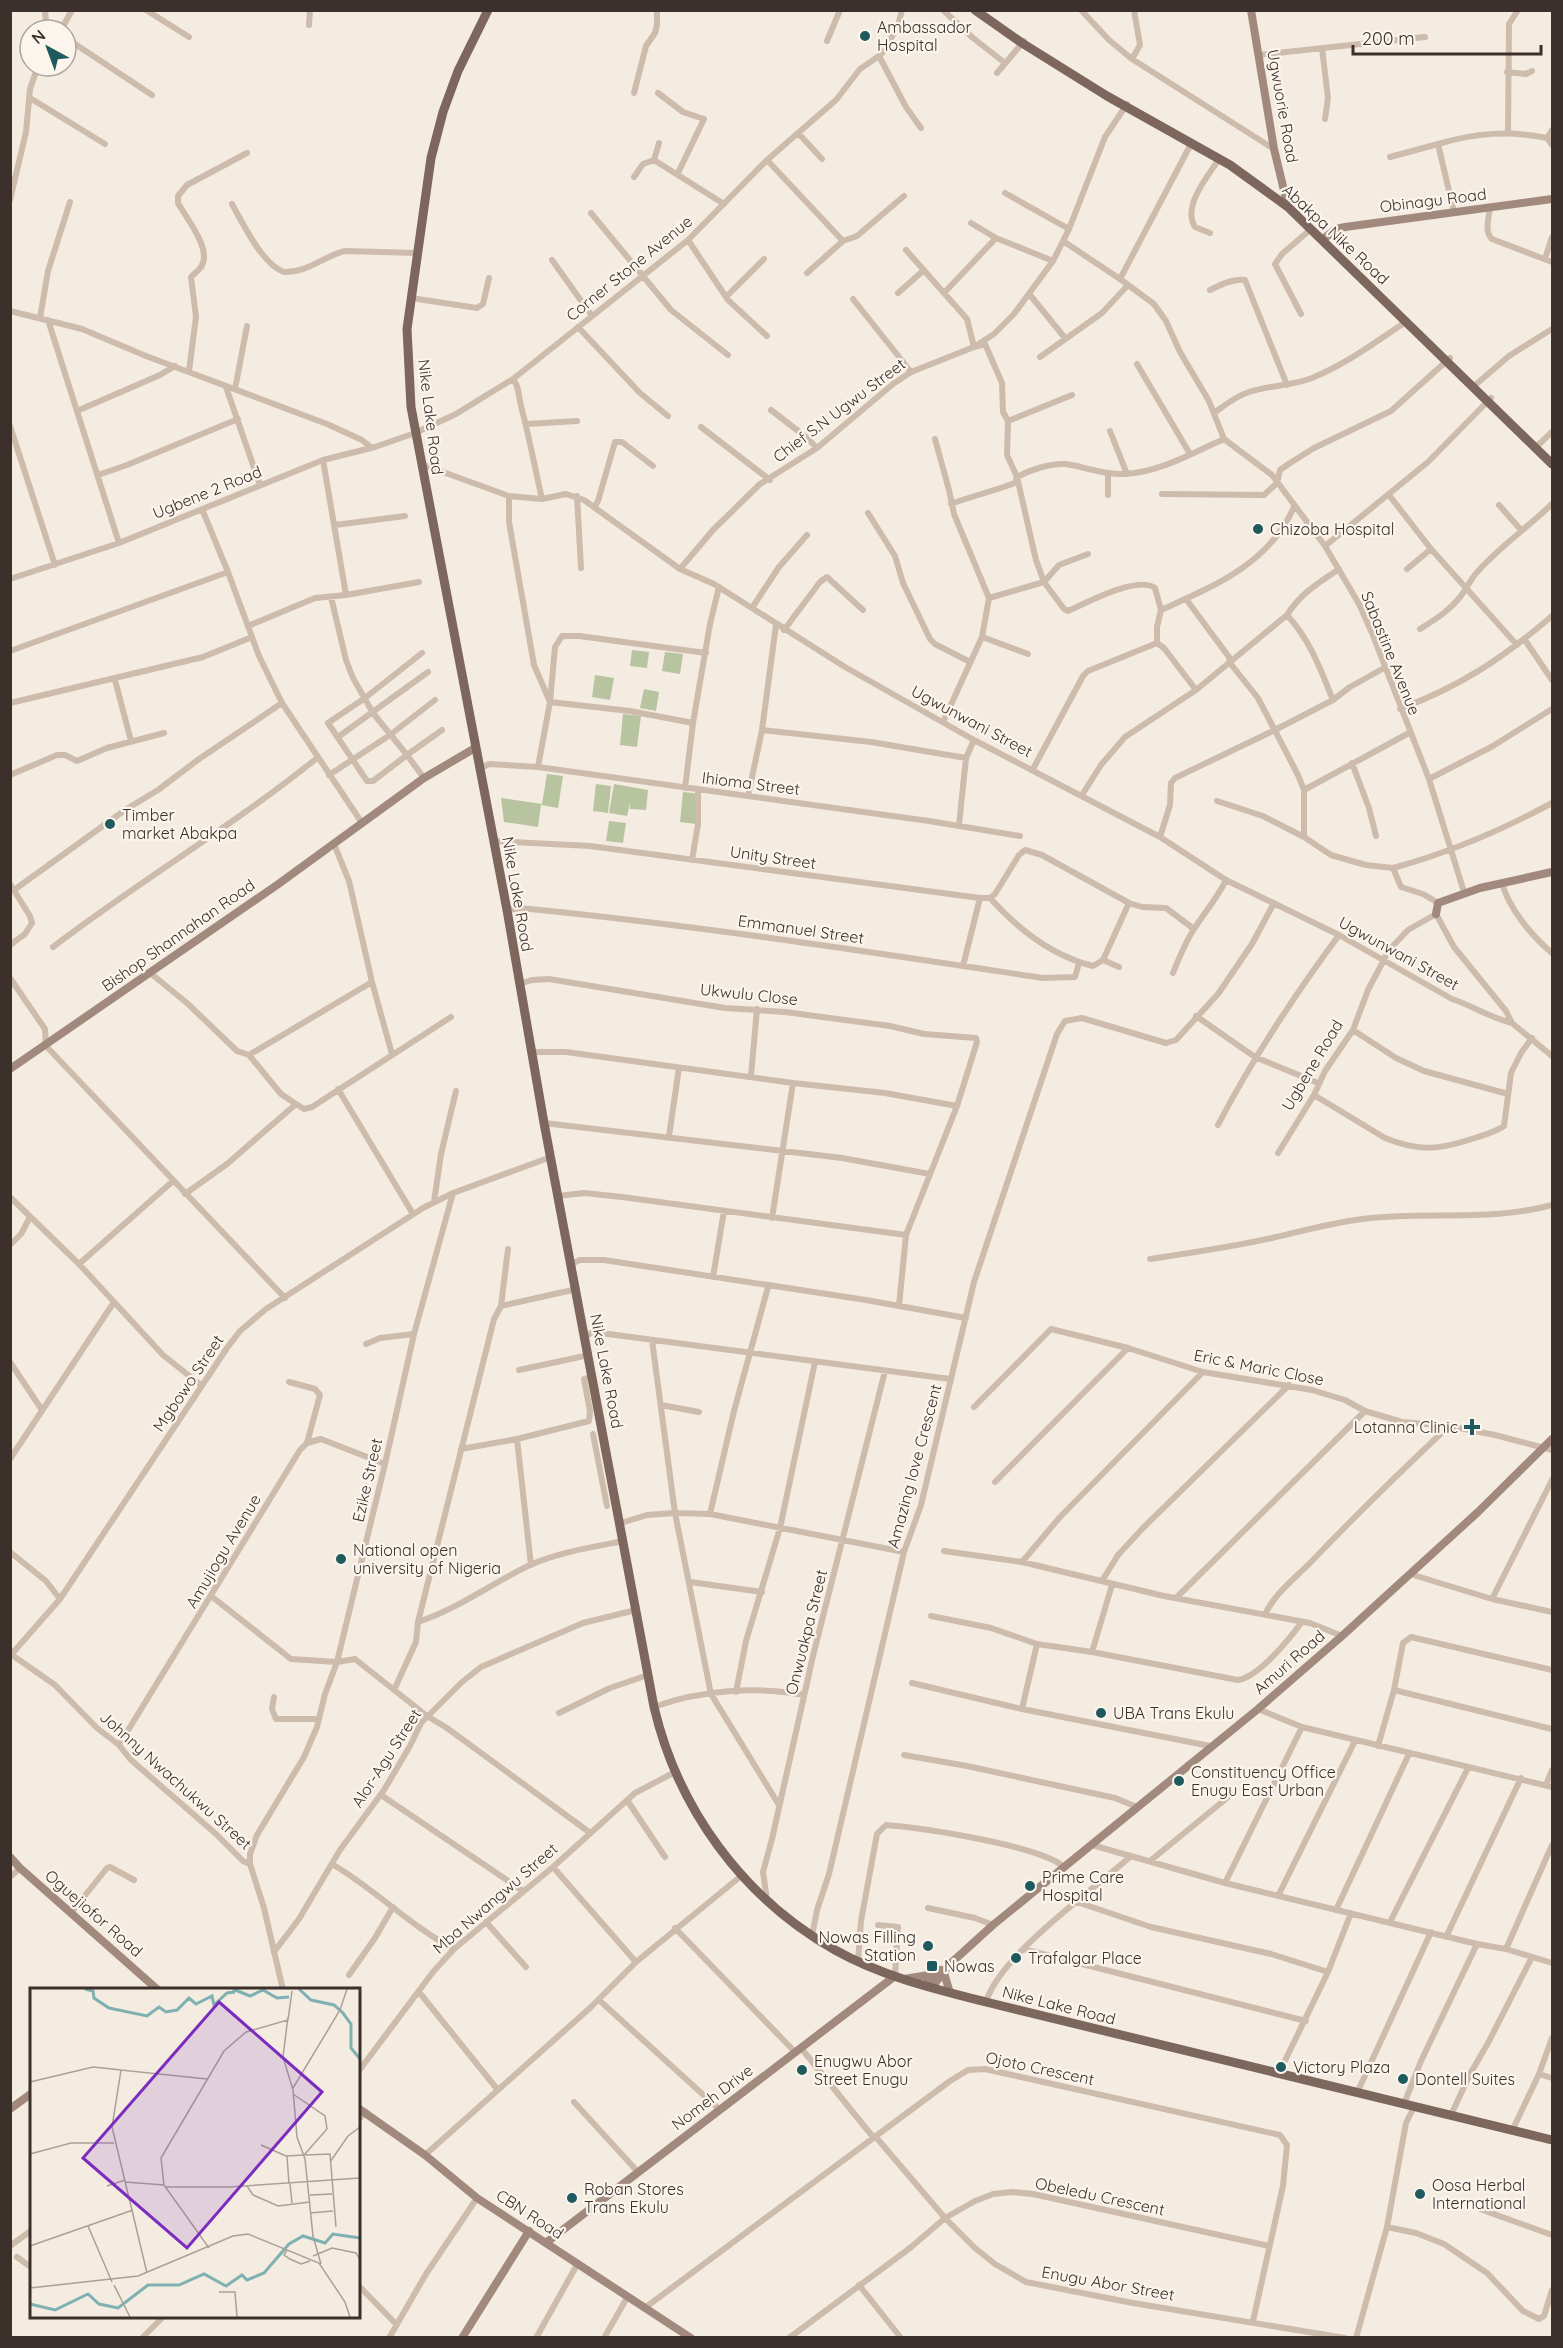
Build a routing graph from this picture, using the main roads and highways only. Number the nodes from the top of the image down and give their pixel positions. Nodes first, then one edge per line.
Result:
1 (488, 10) edge
2 (975, 10) edge
3 (981, 10) edge
4 (1251, 10) edge
5 (1023, 41) junction
6 (1126, 105) junction
7 (1552, 199) edge
8 (1287, 204) junction
9 (1324, 238) junction
10 (1537, 446) junction
11 (1552, 458) edge
12 (1552, 464) edge
13 (475, 748) junction
14 (1552, 872) edge
15 (1436, 914) road end
16 (10, 1069) edge
17 (1552, 1439) edge
18 (1548, 1449) edge
19 (10, 1857) edge
20 (940, 1974) junction
21 (899, 1978) junction
22 (928, 1986) junction
23 (157, 1988) edge
24 (950, 1992) junction
25 (30, 2094) edge
26 (10, 2109) edge
27 (362, 2110) edge
28 (1552, 2140) edge
29 (528, 2231) junction
30 (547, 2242) junction
31 (462, 2337) edge
32 (691, 2337) edge

1 - 13 main road, Nike Lake Road
2 - 5 main road, Abakpa Nike Road
3 - 5 main road, Abakpa Nike Road
4 - 8 main road, Ugwuorie Road
5 - 6 main road, Abakpa Nike Road
6 - 8 main road, Abakpa Nike Road
6 - 8 main road, Abakpa Nike Road
7 - 9 main road, Obinagu Road
8 - 9 main road, Abakpa Nike Road
8 - 9 main road, Abakpa Nike Road
9 - 10 main road, Abakpa Nike Road
10 - 11 main road, Abakpa Nike Road
10 - 12 main road, Abakpa Nike Road
13 - 16 main road, Bishop Shannahan Road
13 - 21 main road, Nike Lake Road
14 - 15 main road
17 - 18 main road, Amuri Road
18 - 20 main road, Amuri Road
19 - 23 main road, Oguejiofor Road
20 - 21 main road
20 - 22 main road, Amuri Road
20 - 24 main road
21 - 22 main road, Nike Lake Road
21 - 30 main road, Nomeh Drive
22 - 24 main road, Nike Lake Road
24 - 28 main road, Nike Lake Road
25 - 26 main road
27 - 29 main road, CBN Road
29 - 30 main road, CBN Road
29 - 31 main road
30 - 32 main road, CBN Road

